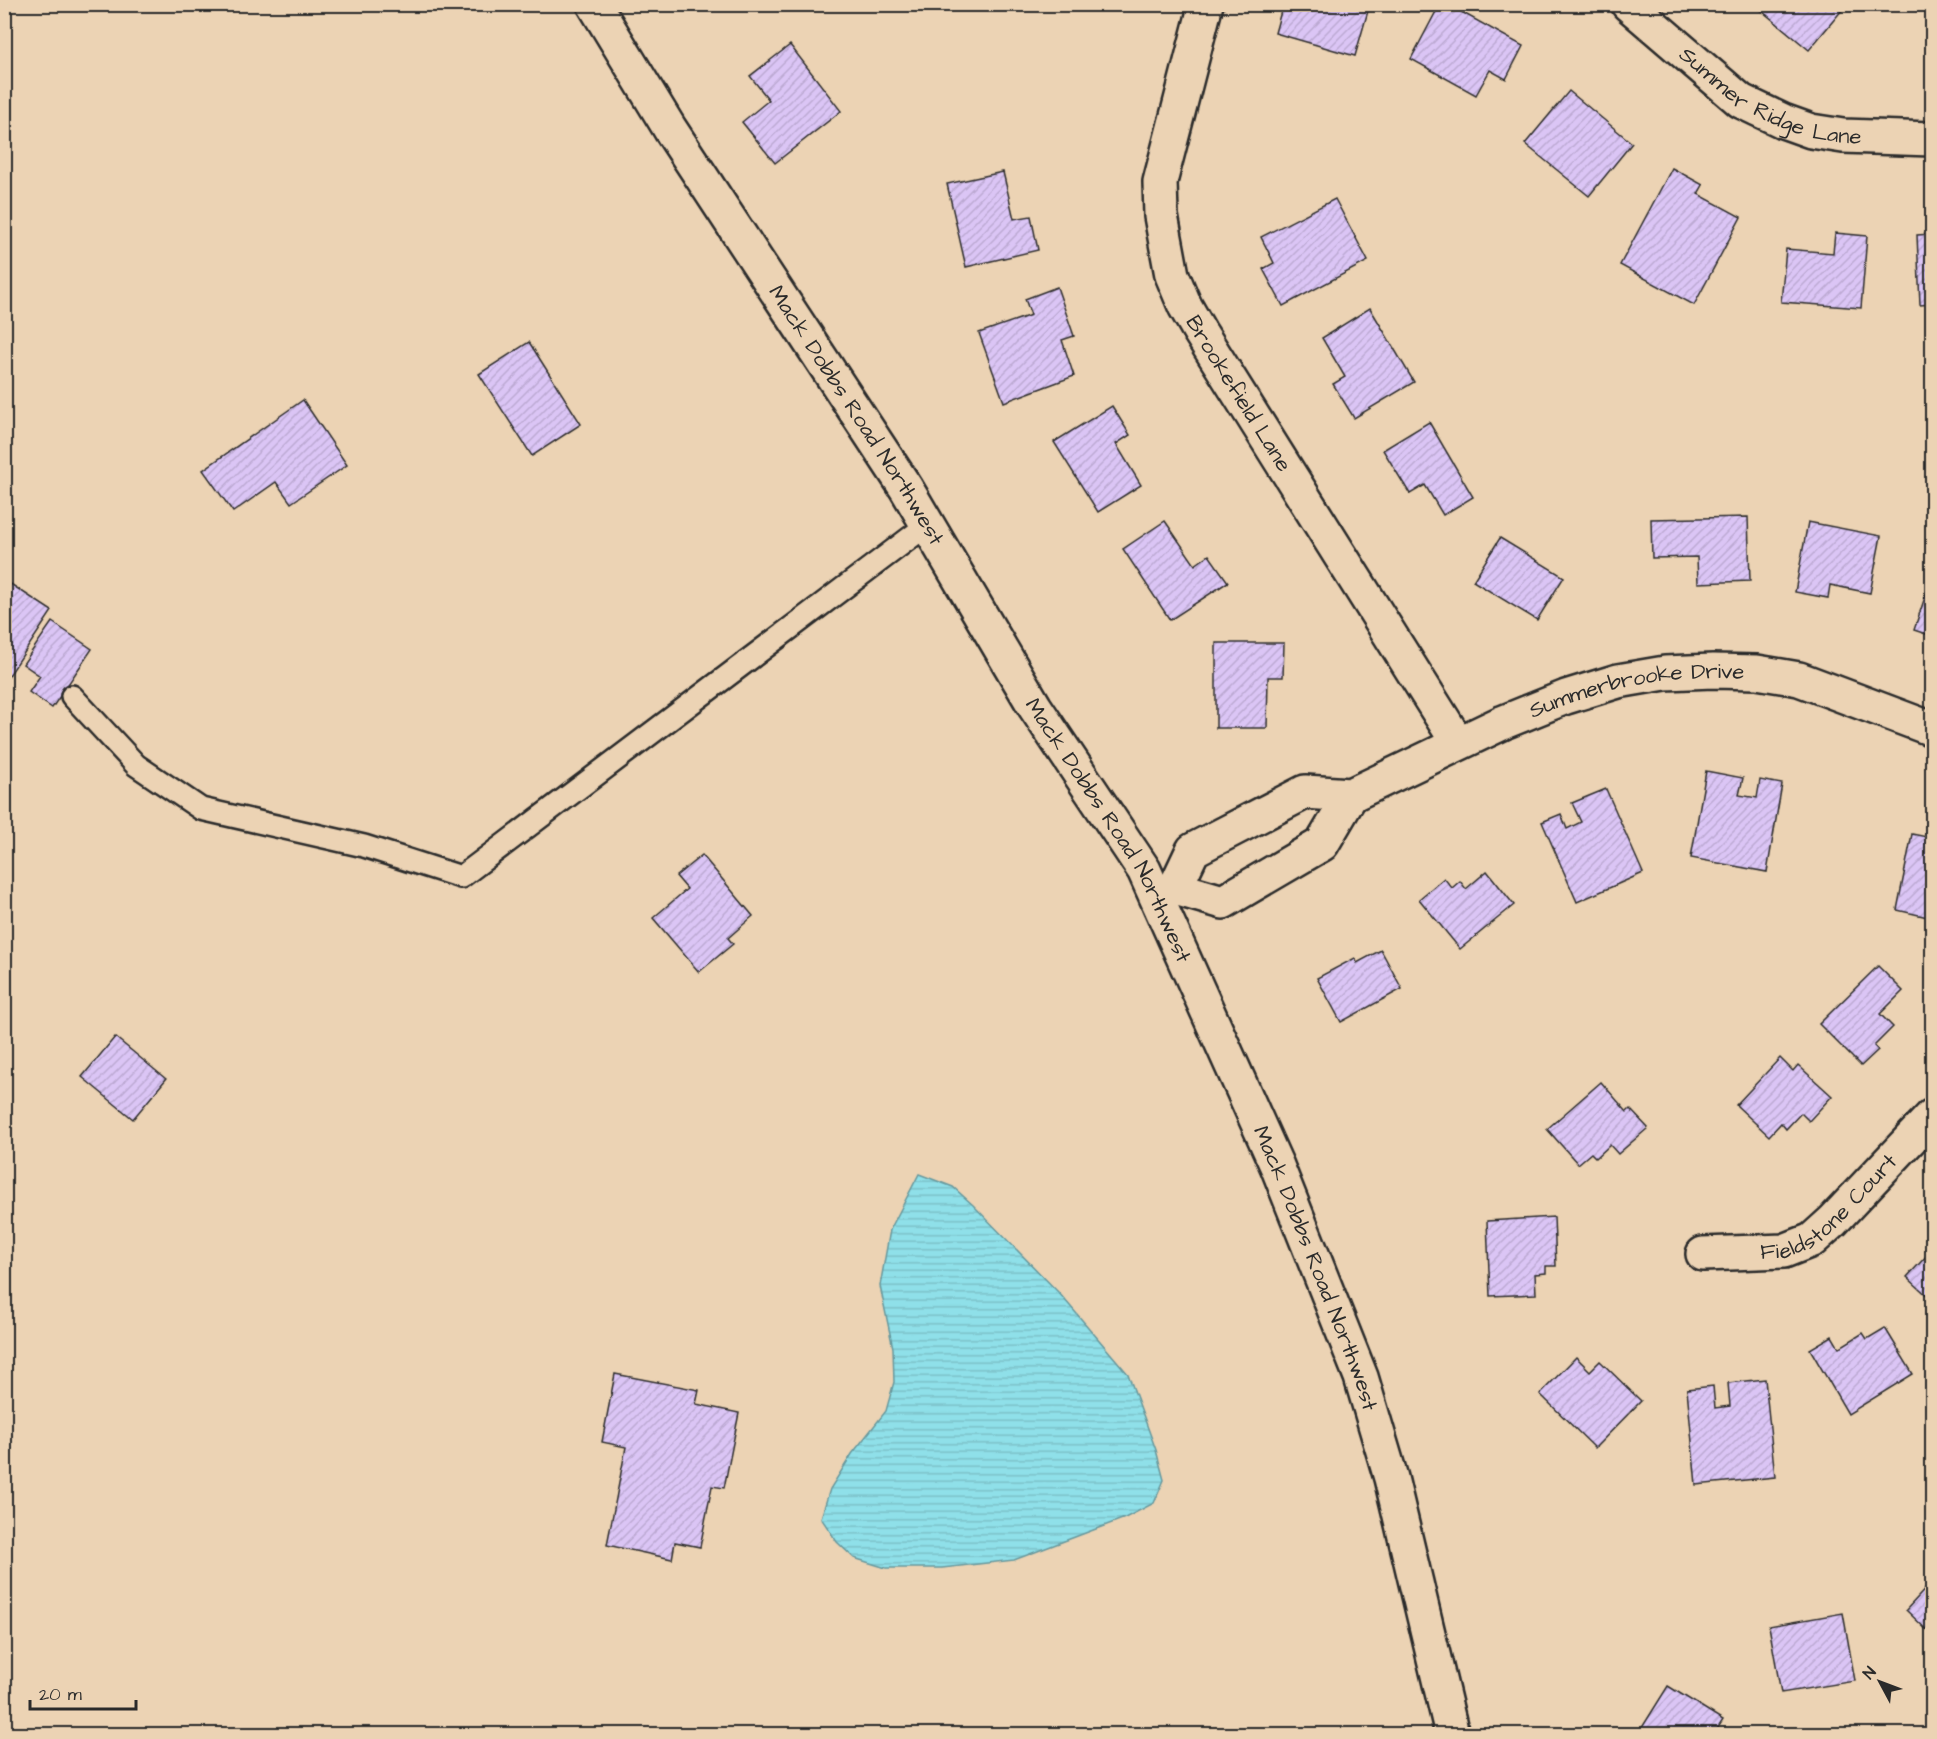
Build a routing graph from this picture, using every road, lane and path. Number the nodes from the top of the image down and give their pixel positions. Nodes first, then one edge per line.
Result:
1 (594, 4) edge
2 (1206, 4) edge
3 (1635, 7) edge
4 (1932, 139) edge
5 (927, 525) junction
6 (72, 696) dead end
7 (1932, 729) edge
8 (1458, 743) junction
9 (1351, 795) junction
10 (1166, 892) junction
11 (1932, 1116) edge
12 (1703, 1254) dead end
13 (1452, 1734) edge

1 - 5 street, Mack Dobbs Road Northwest
2 - 8 street, Brookefield Lane
3 - 4 street, Summer Ridge Lane
5 - 6 lane
5 - 10 street, Mack Dobbs Road Northwest
7 - 8 street, Summerbrooke Drive
8 - 9 street, Summerbrooke Drive
9 - 10 street, Summerbrooke Drive
9 - 10 street
10 - 13 street, Mack Dobbs Road Northwest
11 - 12 street, Fieldstone Court

